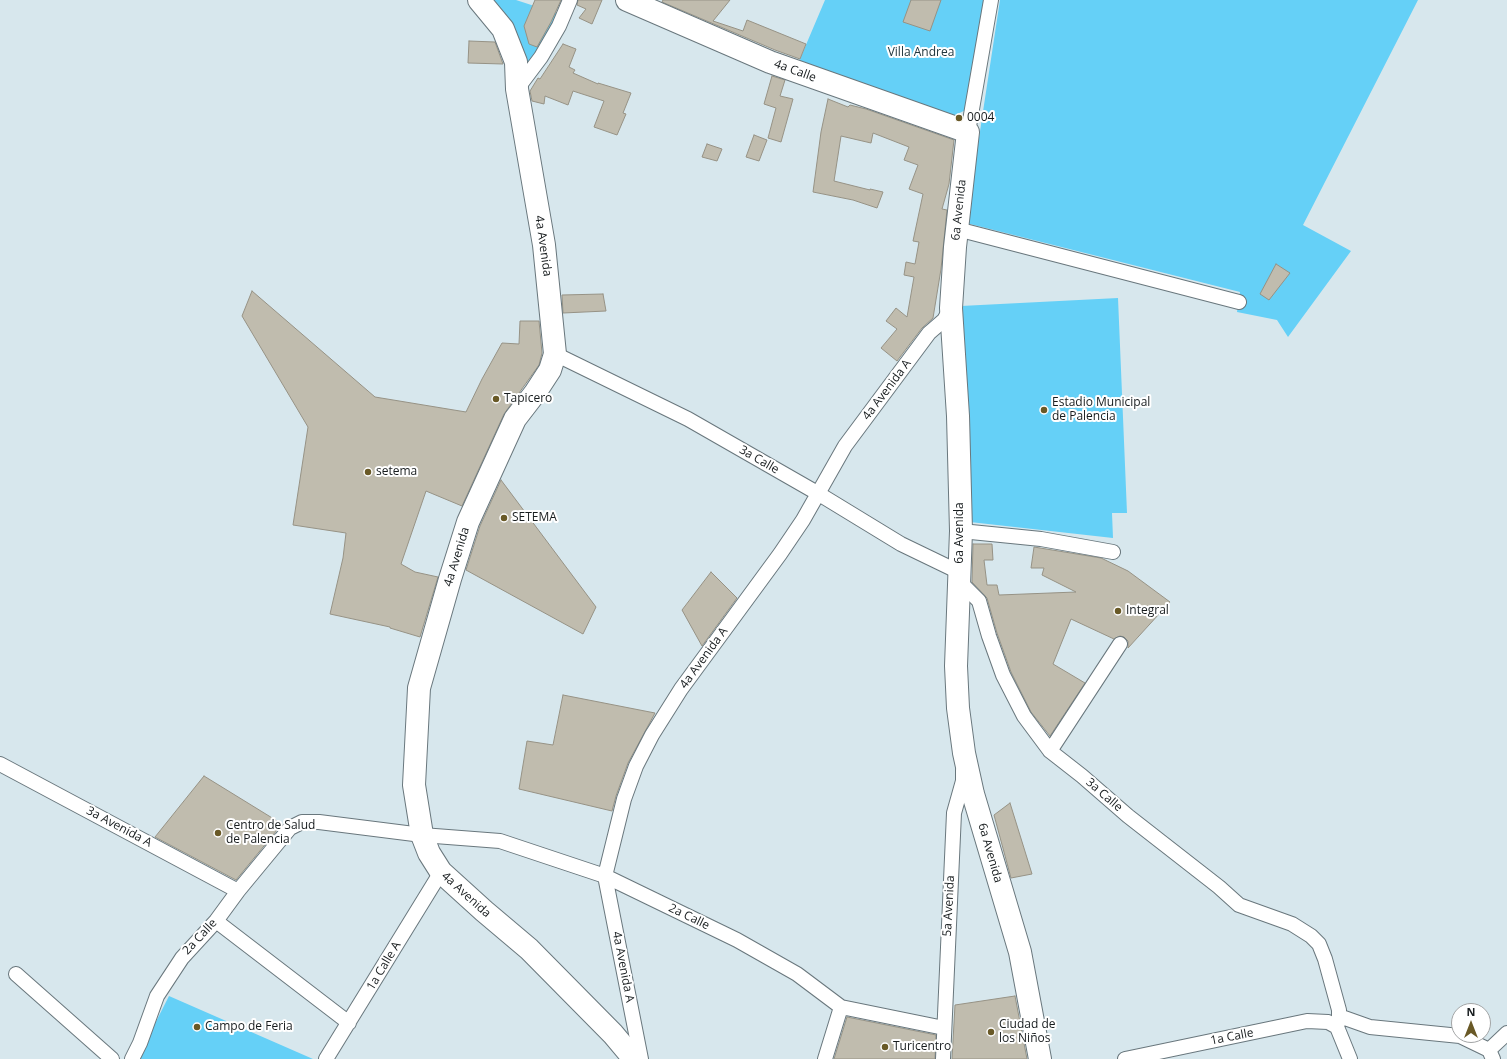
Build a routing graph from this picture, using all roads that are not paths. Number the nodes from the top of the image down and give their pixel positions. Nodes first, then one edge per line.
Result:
1 (479, 0) edge
2 (570, 0) edge
3 (627, 0) edge
4 (991, 0) edge
5 (517, 89) junction
6 (968, 132) junction
7 (957, 229) junction
8 (1239, 302) dead end
9 (951, 308) junction
10 (555, 354) junction
11 (818, 494) junction
12 (961, 531) junction
13 (1113, 552) dead end
14 (959, 577) junction
15 (1120, 644) dead end
16 (1050, 751) junction
17 (964, 754) junction
18 (0, 764) edge
19 (422, 835) junction
20 (441, 872) junction
21 (605, 876) junction
22 (238, 891) junction
23 (216, 921) junction
24 (16, 974) dead end
25 (841, 1007) junction
26 (1338, 1022) junction
27 (350, 1023) junction
28 (944, 1028) junction
29 (1507, 1033) edge
30 (1491, 1055) edge
31 (112, 1059) edge
32 (132, 1059) edge
33 (326, 1059) edge
34 (634, 1059) edge
35 (641, 1059) edge
36 (825, 1059) edge
37 (942, 1059) edge
38 (1040, 1059) edge
39 (1125, 1059) edge
40 (1350, 1059) edge

1 - 5 main road, 4a Avenida
2 - 5 street
3 - 6 main road, 4a Calle
4 - 6 street, 6a Avenida
5 - 10 main road, 4a Avenida
6 - 7 main road, 6a Avenida
7 - 8 street
7 - 9 main road, 6a Avenida
9 - 11 street, 4a Avenida A
9 - 12 main road, 6a Avenida
10 - 11 street, 3a Calle
10 - 19 main road, 4a Avenida
11 - 14 street, 3a Calle
11 - 21 street, 4a Avenida A
12 - 13 street
12 - 14 main road, 6a Avenida
14 - 16 street, 3a Calle
14 - 17 main road, 6a Avenida
15 - 16 street
16 - 26 street, 3a Calle
17 - 28 street, 5a Avenida
17 - 38 main road, 6a Avenida
18 - 22 street, 3a Avenida A
19 - 20 main road, 4a Avenida
19 - 21 street, 2a Calle
19 - 22 street, 2a Calle
20 - 27 street, 1a Calle A
20 - 34 main road, 4a Avenida
21 - 25 street, 2a Calle
21 - 35 street, 4a Avenida A
22 - 23 street, 2a Calle
23 - 27 street
23 - 32 street, 2a Calle
24 - 31 street
25 - 28 street, 2a Calle
25 - 36 street
26 - 30 street, 1a Calle
26 - 39 street, 1a Calle
26 - 40 street
27 - 33 street, 1a Calle A
28 - 37 street, 5a Avenida
29 - 30 street, 1a Calle

